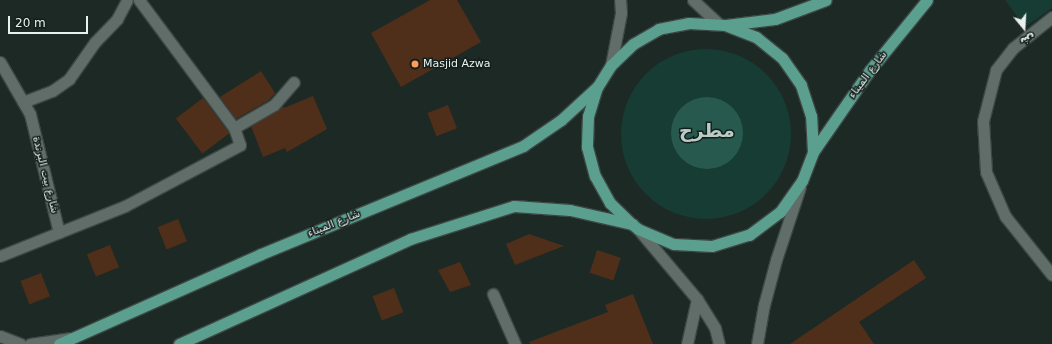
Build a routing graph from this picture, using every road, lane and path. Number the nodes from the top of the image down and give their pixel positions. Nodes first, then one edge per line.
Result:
1 (127, 0) edge
2 (139, 0) edge
3 (620, 0) edge
4 (693, 0) edge
5 (826, 0) edge
6 (927, 0) edge
7 (1052, 17) edge
8 (722, 24) junction
9 (0, 62) edge
10 (611, 65) junction
11 (294, 82) dead end
12 (597, 87) junction
13 (23, 102) junction
14 (234, 128) junction
15 (813, 152) junction
16 (802, 181) junction
17 (635, 227) junction
18 (59, 233) junction
19 (0, 256) edge
20 (1052, 275) edge
21 (493, 294) dead end
22 (697, 299) junction
23 (0, 336) edge
24 (72, 338) junction
25 (21, 344) edge
26 (30, 344) edge
27 (59, 344) edge
28 (179, 344) edge
29 (515, 344) edge
30 (687, 344) edge
31 (720, 344) edge
32 (757, 344) edge

1 - 13 street
2 - 14 street
3 - 10 street
4 - 8 street
5 - 8 main road
6 - 15 main road, شارع الميناء
7 - 20 street
8 - 10 main road
8 - 15 main road
9 - 13 street, شارع بيت البرندة
10 - 12 main road
11 - 14 street
12 - 17 main road
12 - 24 main road, شارع الميناء
13 - 18 street, شارع بيت البرندة
14 - 18 street
15 - 16 main road
16 - 17 main road
16 - 32 street
17 - 22 street
17 - 28 main road
18 - 19 street
21 - 29 street
22 - 30 street
22 - 31 street
23 - 25 street
24 - 26 street
24 - 27 main road, شارع الميناء

